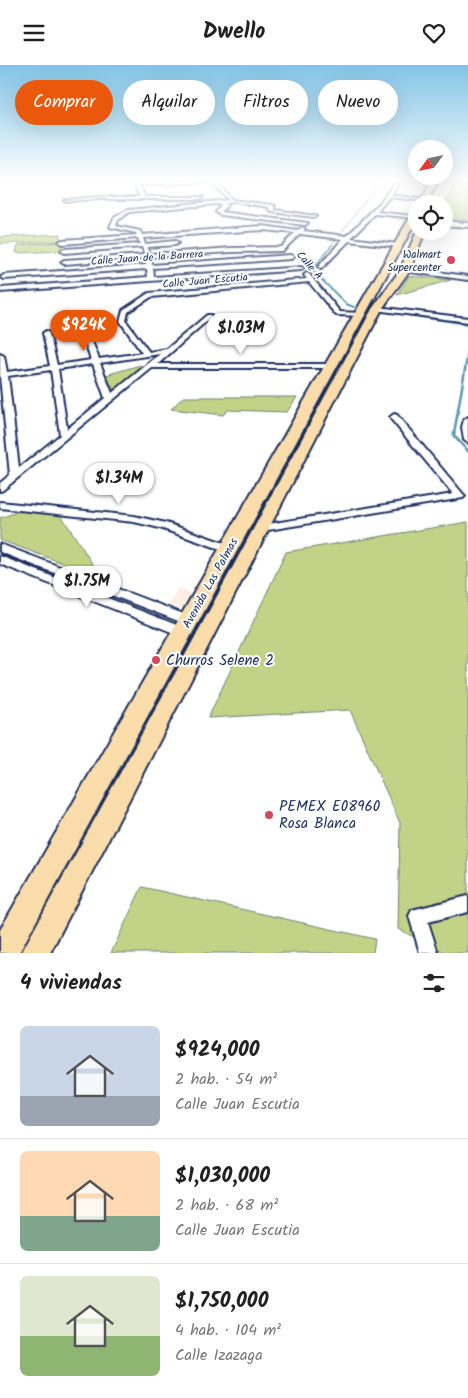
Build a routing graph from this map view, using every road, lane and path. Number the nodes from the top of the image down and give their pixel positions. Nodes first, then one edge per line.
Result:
1 (114, 221) edge
2 (291, 221) edge
3 (365, 221) edge
4 (305, 223) joint
5 (453, 223) edge
6 (468, 224) edge
7 (301, 231) junction
8 (408, 231) edge
9 (141, 236) junction
10 (345, 238) junction
11 (413, 240) edge
12 (175, 243) dead end
13 (143, 246) junction
14 (398, 246) junction
15 (282, 249) junction
16 (64, 251) junction
17 (148, 256) junction
18 (292, 257) junction
19 (64, 262) junction
20 (200, 263) junction
21 (149, 267) junction
22 (321, 267) dead end
23 (301, 268) junction
24 (406, 270) junction
25 (64, 273) junction
26 (4, 277) dead end
27 (179, 278) junction
28 (468, 278) edge
29 (151, 279) junction
30 (311, 280) junction
31 (64, 285) junction
32 (1, 290) edge
33 (149, 295) junction
34 (368, 312) junction
35 (209, 316) dead end
36 (468, 320) edge
37 (82, 323) dead end
38 (46, 333) dead end
39 (170, 350) junction
40 (146, 353) junction
41 (0, 355) edge
42 (96, 361) junction
43 (151, 366) junction
44 (330, 366) junction
45 (54, 368) junction
46 (2, 375) edge
47 (110, 399) junction
48 (394, 417) dead end
49 (467, 424) edge
50 (64, 437) junction
51 (468, 440) edge
52 (15, 476) junction
53 (0, 488) edge
54 (0, 505) edge
55 (262, 527) junction
56 (0, 548) edge
57 (229, 548) junction
58 (0, 560) edge
59 (186, 626) junction
60 (468, 903) edge
61 (3, 951) edge
62 (35, 953) edge
63 (429, 953) edge

1 - 9 street
2 - 4 street
3 - 10 street
4 - 7 street, Calle A
5 - 6 street
7 - 9 street
7 - 10 street
7 - 15 street, Calle A
8 - 14 main road, Avenida Las Palmas
9 - 13 street
9 - 16 street
10 - 14 street
10 - 22 street
11 - 24 main road, Avenida Las Palmas
12 - 13 street
13 - 16 street
13 - 17 street
14 - 34 main road, Avenida Las Palmas
15 - 17 street
15 - 18 street, Calle A
16 - 19 street
17 - 19 street
17 - 21 street
18 - 20 street, Calle Juan de la Barrera
18 - 23 street, Calle A
19 - 25 street
20 - 21 street, Calle Juan de la Barrera
20 - 27 street
21 - 25 street, Calle Juan de la Barrera
21 - 29 street
23 - 27 street
23 - 30 street, Calle A
24 - 28 street
24 - 34 main road, Avenida Las Palmas
25 - 26 street, Calle Juan de la Barrera
25 - 31 street
27 - 29 street
27 - 33 street
29 - 31 street
30 - 33 street, Calle Juan Escutia
30 - 34 street, Calle A
31 - 32 street
33 - 40 street, Calle Juan Escutia
34 - 36 street, Calle A
34 - 44 main road, Avenida Las Palmas
34 - 55 main road, Avenida Las Palmas
35 - 39 street
37 - 42 street
38 - 45 street
39 - 40 street
39 - 43 street
40 - 42 street
41 - 46 street
42 - 45 street
42 - 47 street
43 - 44 street
43 - 47 street
44 - 57 main road, Avenida Las Palmas
45 - 46 street
45 - 50 street
46 - 52 street
47 - 50 street
48 - 55 street
49 - 51 street
50 - 52 street
52 - 53 street
54 - 57 street
55 - 62 main road, Avenida Las Palmas
56 - 59 street
57 - 59 main road, Avenida Las Palmas
58 - 59 street
59 - 61 main road, Avenida Las Palmas
60 - 63 street

